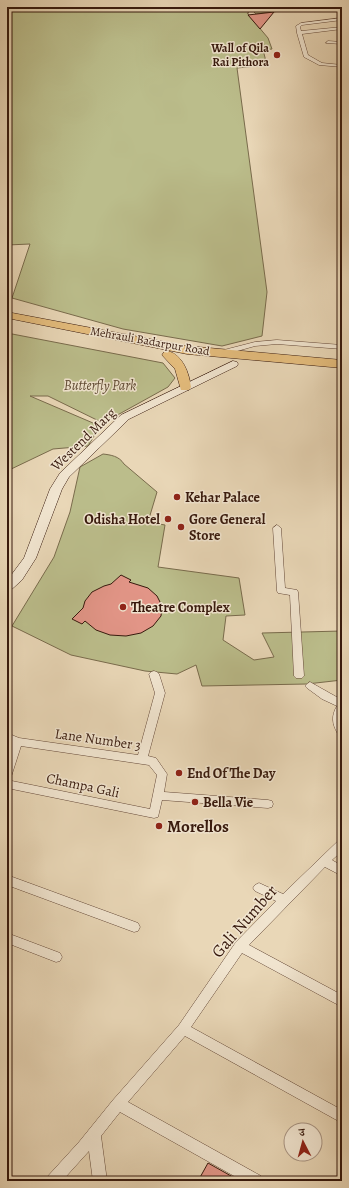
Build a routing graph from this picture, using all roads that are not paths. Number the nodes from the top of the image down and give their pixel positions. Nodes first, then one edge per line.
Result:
1 (342, 18) edge
2 (342, 28) edge
3 (299, 33) junction
4 (328, 42) dead end
5 (342, 43) edge
6 (342, 66) edge
7 (7, 315) edge
8 (7, 324) edge
9 (342, 347) edge
10 (223, 353) junction
11 (168, 355) junction
12 (232, 364) junction
13 (342, 364) edge
14 (342, 374) edge
15 (185, 387) junction
16 (277, 528) dead end
17 (7, 586) edge
18 (154, 674) dead end
19 (299, 676) dead end
20 (310, 686) dead end
21 (342, 704) edge
22 (342, 731) edge
23 (12, 740) edge
24 (142, 760) junction
25 (7, 774) edge
26 (7, 784) edge
27 (158, 796) junction
28 (268, 804) dead end
29 (154, 814) joint
30 (342, 844) edge
31 (323, 861) junction
32 (342, 871) edge
33 (7, 880) edge
34 (259, 888) dead end
35 (284, 900) junction
36 (134, 927) dead end
37 (7, 938) edge
38 (240, 946) junction
39 (56, 957) dead end
40 (342, 1001) edge
41 (182, 1029) junction
42 (118, 1104) junction
43 (342, 1117) edge
44 (94, 1135) junction
45 (53, 1181) edge
46 (100, 1181) edge
47 (256, 1181) edge

1 - 3 street
2 - 3 street
3 - 6 street
4 - 5 street
7 - 10 main road, Mehrauli Badarpur Road
8 - 11 main road, Mehrauli Badarpur Road
9 - 10 street
10 - 13 main road, Mehrauli Badarpur Road
11 - 12 main road, Mehrauli Badarpur Road
11 - 15 main road
12 - 14 main road, Mehrauli Badarpur Road
12 - 15 street, Westend Marg
15 - 17 street, Westend Marg
16 - 19 street
18 - 24 street
20 - 21 street
21 - 22 street
23 - 24 street, Lane Number 3
23 - 25 street
24 - 27 street, Lane Number 3
26 - 29 street, Champa Gali
27 - 28 street
27 - 29 street, Lane Number 3
30 - 31 street, Gali Number
31 - 32 street
31 - 35 street, Gali Number
33 - 36 street
34 - 35 street
35 - 38 street, Gali Number
37 - 39 street
38 - 40 street
38 - 41 street, Gali Number
41 - 42 street, Gali Number
41 - 43 street
42 - 44 street, Gali Number
42 - 47 street
44 - 45 street, Gali Number
44 - 46 street

